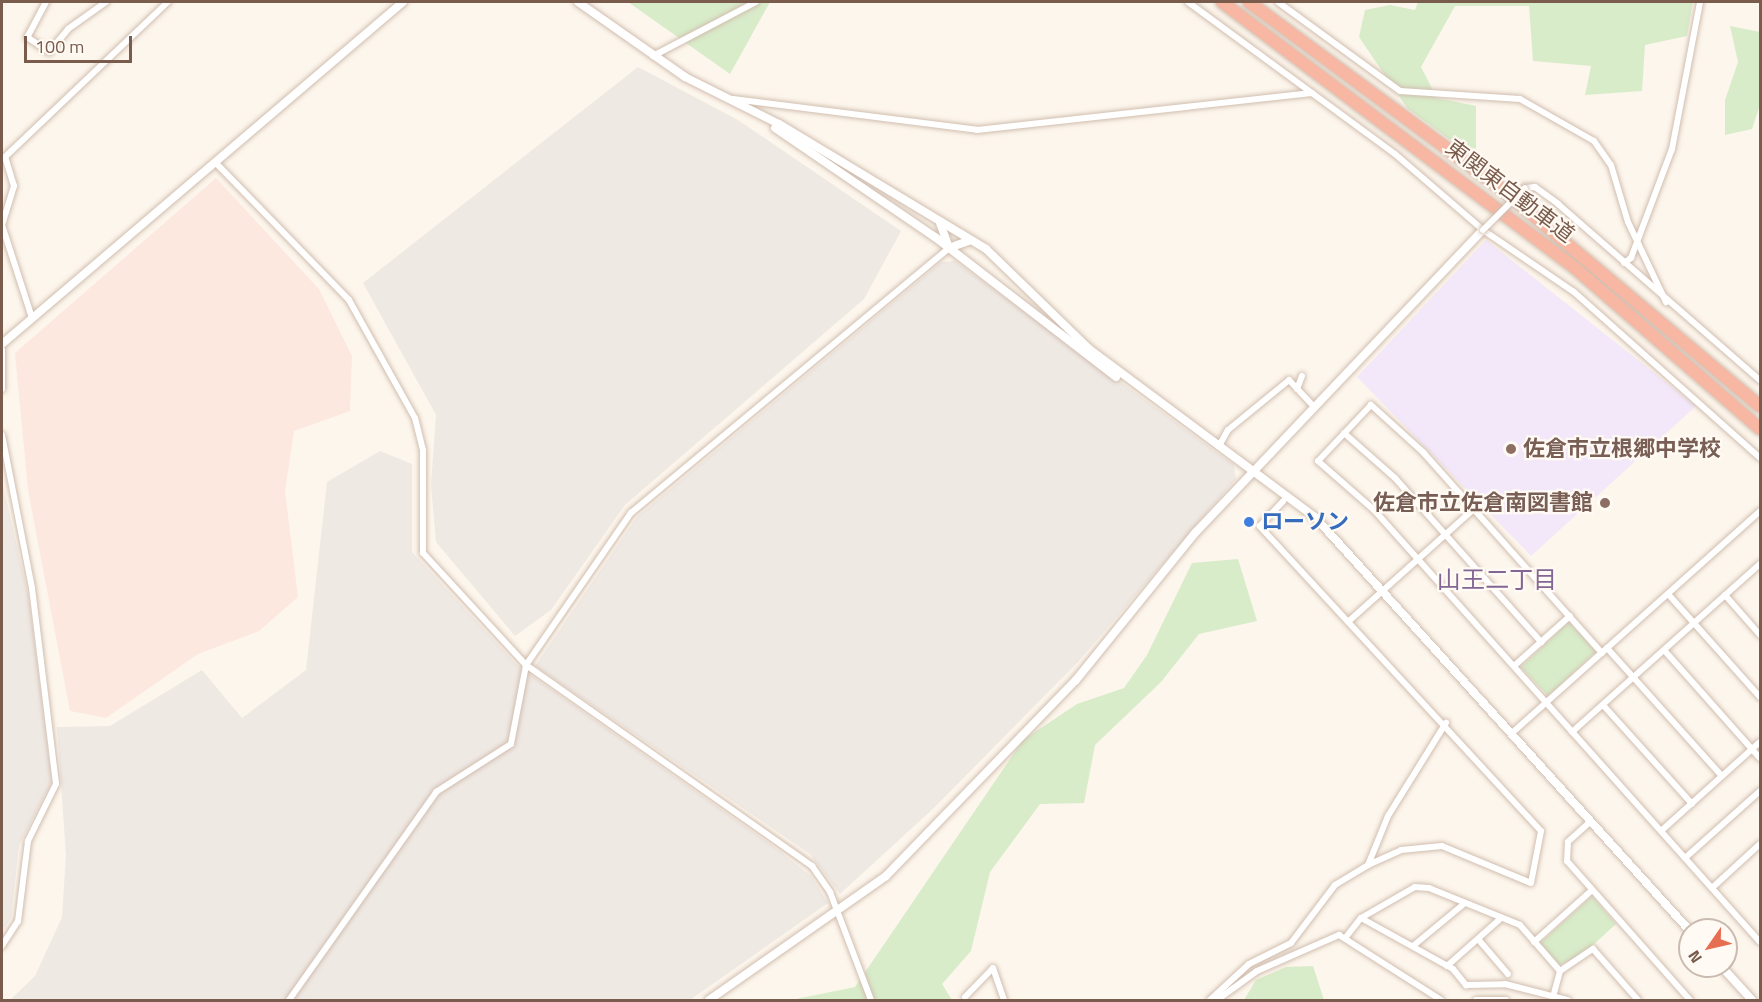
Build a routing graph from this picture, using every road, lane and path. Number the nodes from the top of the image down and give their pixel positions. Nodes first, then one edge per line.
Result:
1 (46, 2) edge
2 (106, 2) edge
3 (168, 2) edge
4 (403, 2) edge
5 (578, 2) edge
6 (756, 2) edge
7 (1188, 2) edge
8 (1221, 2) edge
9 (1249, 2) edge
10 (1278, 2) edge
11 (1700, 2) edge
12 (653, 56) junction
13 (1312, 93) junction
14 (722, 98) junction
15 (747, 109) junction
16 (215, 162) junction
17 (938, 220) junction
18 (2, 225) edge
19 (1483, 230) junction
20 (970, 240) junction
21 (1636, 240) junction
22 (949, 248) junction
23 (1624, 263) junction
24 (1666, 302) junction
25 (32, 318) junction
26 (2, 344) edge
27 (2, 350) edge
28 (1302, 376) dead end
29 (1761, 380) edge
30 (2, 389) edge
31 (1297, 389) junction
32 (1145, 393) junction
33 (1314, 406) junction
34 (1761, 406) edge
35 (1761, 429) edge
36 (1344, 433) junction
37 (2, 435) edge
38 (1219, 446) junction
39 (1761, 458) edge
40 (1253, 471) junction
41 (1283, 501) dead end
42 (1474, 509) junction
43 (1759, 514) edge
44 (1446, 534) junction
45 (1418, 560) junction
46 (1759, 568) edge
47 (1383, 590) junction
48 (1668, 594) junction
49 (1725, 596) junction
50 (1570, 616) junction
51 (1349, 621) junction
52 (1694, 623) junction
53 (1761, 635) edge
54 (1541, 642) junction
55 (1605, 650) junction
56 (1664, 650) junction
57 (526, 665) junction
58 (1514, 666) junction
59 (1634, 677) junction
60 (1761, 697) edge
61 (1546, 703) junction
62 (1603, 705) junction
63 (1446, 723) junction
64 (1572, 732) junction
65 (1512, 733) junction
66 (1761, 742) edge
67 (1753, 749) junction
68 (1761, 758) edge
69 (1722, 776) junction
70 (1761, 791) edge
71 (1692, 804) junction
72 (1592, 821) junction
73 (1661, 831) junction
74 (1761, 844) edge
75 (1685, 858) junction
76 (1368, 865) junction
77 (1712, 888) junction
78 (1593, 890) junction
79 (1465, 903) junction
80 (838, 912) junction
81 (1361, 918) junction
82 (1501, 918) junction
83 (1678, 918) edge
84 (1751, 931) junction
85 (1761, 932) edge
86 (1347, 937) junction
87 (1478, 939) junction
88 (1534, 942) junction
89 (1761, 942) edge
90 (2, 946) edge
91 (1413, 946) junction
92 (1447, 966) junction
93 (1560, 971) junction
94 (1508, 974) dead end
95 (1732, 978) edge
96 (965, 997) dead end
97 (1553, 997) junction
98 (1634, 999) edge
99 (289, 1000) edge
100 (710, 1000) edge
101 (871, 1000) edge
102 (1004, 1000) edge
103 (1210, 1000) edge
104 (1217, 1000) edge
105 (1441, 1000) edge
106 (1476, 1000) edge
107 (1506, 1000) edge
108 (1568, 1000) edge
109 (1690, 1000) edge
110 (1752, 1000) edge

1 - 2 street
3 - 18 street
4 - 16 street
5 - 12 street
6 - 12 street
7 - 13 street
8 - 35 highway, 東関東自動車道
9 - 34 highway, 東関東自動車道
10 - 21 street
11 - 21 street
12 - 14 street
13 - 14 street
13 - 19 street
14 - 15 street
15 - 17 street
15 - 22 street
16 - 25 street
16 - 57 street
17 - 20 street
17 - 22 street
18 - 25 street
19 - 23 street, bridge
19 - 33 street
19 - 39 street
20 - 22 street
20 - 32 street
21 - 23 street
21 - 24 street
22 - 32 street
22 - 57 street
23 - 24 street
24 - 29 street
25 - 26 street
27 - 30 street
28 - 31 street
31 - 33 street
31 - 38 street
32 - 38 street
33 - 40 street
36 - 42 street
36 - 44 street
36 - 45 street
37 - 90 street
38 - 40 street
40 - 47 street
40 - 80 street
41 - 51 street
42 - 44 street
42 - 50 street
43 - 48 street
44 - 45 street
44 - 54 street
45 - 47 street
45 - 58 street
46 - 49 street
47 - 51 street
47 - 65 street
48 - 52 street
48 - 55 street
49 - 52 street
49 - 53 street
50 - 54 street
50 - 55 street
51 - 63 street
52 - 56 street
52 - 60 street
54 - 58 street
55 - 59 street
55 - 61 street
56 - 59 street
56 - 67 street
57 - 80 street
57 - 99 street
58 - 61 street
59 - 62 street
59 - 69 street
61 - 64 street
61 - 65 street
62 - 64 street
62 - 71 street
63 - 76 street
63 - 76 street
64 - 73 street
65 - 72 street
66 - 67 street
67 - 68 street
67 - 69 street
69 - 71 street
70 - 75 street
71 - 73 street
72 - 78 street
72 - 83 street
73 - 75 street
74 - 77 street
75 - 77 street
76 - 103 street
77 - 84 street
78 - 88 street
78 - 109 street
79 - 81 street
79 - 82 street
79 - 91 street
80 - 100 street
80 - 101 street
81 - 86 street
81 - 91 street
82 - 87 street
82 - 88 street
84 - 85 street
84 - 89 street
86 - 104 street
86 - 105 street
87 - 92 street
87 - 94 street
88 - 93 street
91 - 92 street
92 - 97 street
93 - 97 street
93 - 98 street
95 - 110 street
96 - 102 street
97 - 108 street
106 - 107 street

